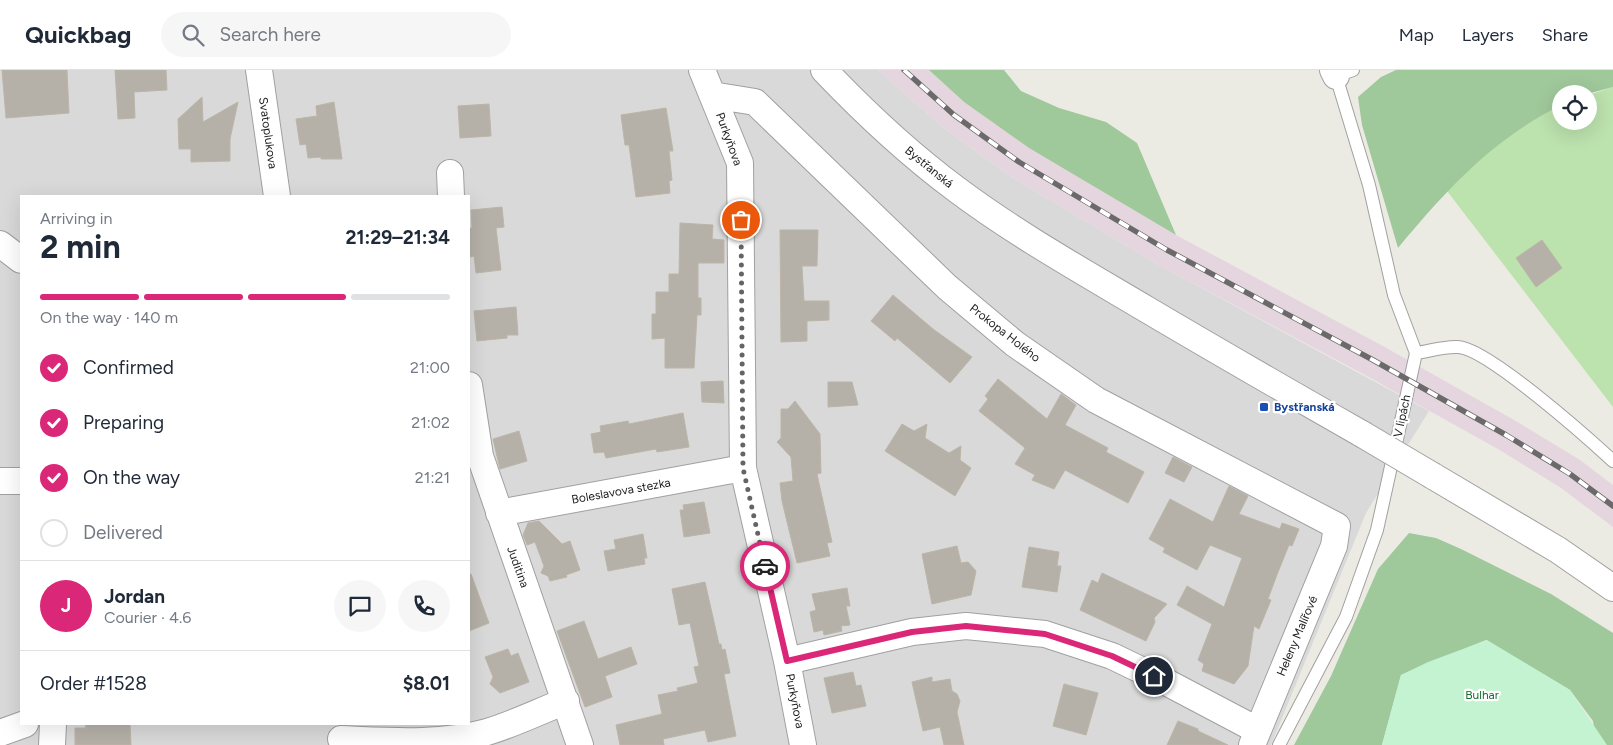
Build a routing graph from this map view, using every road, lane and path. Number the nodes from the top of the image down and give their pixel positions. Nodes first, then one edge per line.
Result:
1 (258, 70) edge
2 (702, 70) edge
3 (824, 70) edge
4 (1341, 72) edge
5 (712, 95) junction
6 (277, 195) edge
7 (0, 244) edge
8 (20, 259) edge
9 (1416, 353) junction
10 (470, 399) edge
11 (474, 457) edge
12 (1613, 461) edge
13 (743, 468) junction
14 (0, 481) edge
15 (20, 481) edge
16 (498, 513) junction
17 (1337, 526) joint
18 (1613, 588) edge
19 (787, 661) junction
20 (566, 701) junction
21 (22, 725) edge
22 (53, 725) edge
23 (0, 733) edge
24 (341, 736) edge
25 (1255, 738) edge
26 (52, 745) edge
27 (580, 745) edge
28 (803, 745) edge
29 (1279, 745) edge

1 - 6 street, Svatoplukova
2 - 5 street, Purkyňova
3 - 18 street, Bystřanská, bridge
4 - 9 lane
5 - 13 street, Purkyňova
5 - 17 street, Prokopa Holého
7 - 8 street
9 - 12 lane
9 - 29 lane, V lipách
10 - 11 street, Juditina
11 - 16 street, Juditina
13 - 16 street, Boleslavova stezka
13 - 19 street, Purkyňova
14 - 15 street
16 - 20 street, Juditina
17 - 25 street, Heleny Malířové
19 - 25 street
19 - 28 street, Purkyňova
20 - 24 street
20 - 27 street, Juditina
21 - 23 street
22 - 26 street

